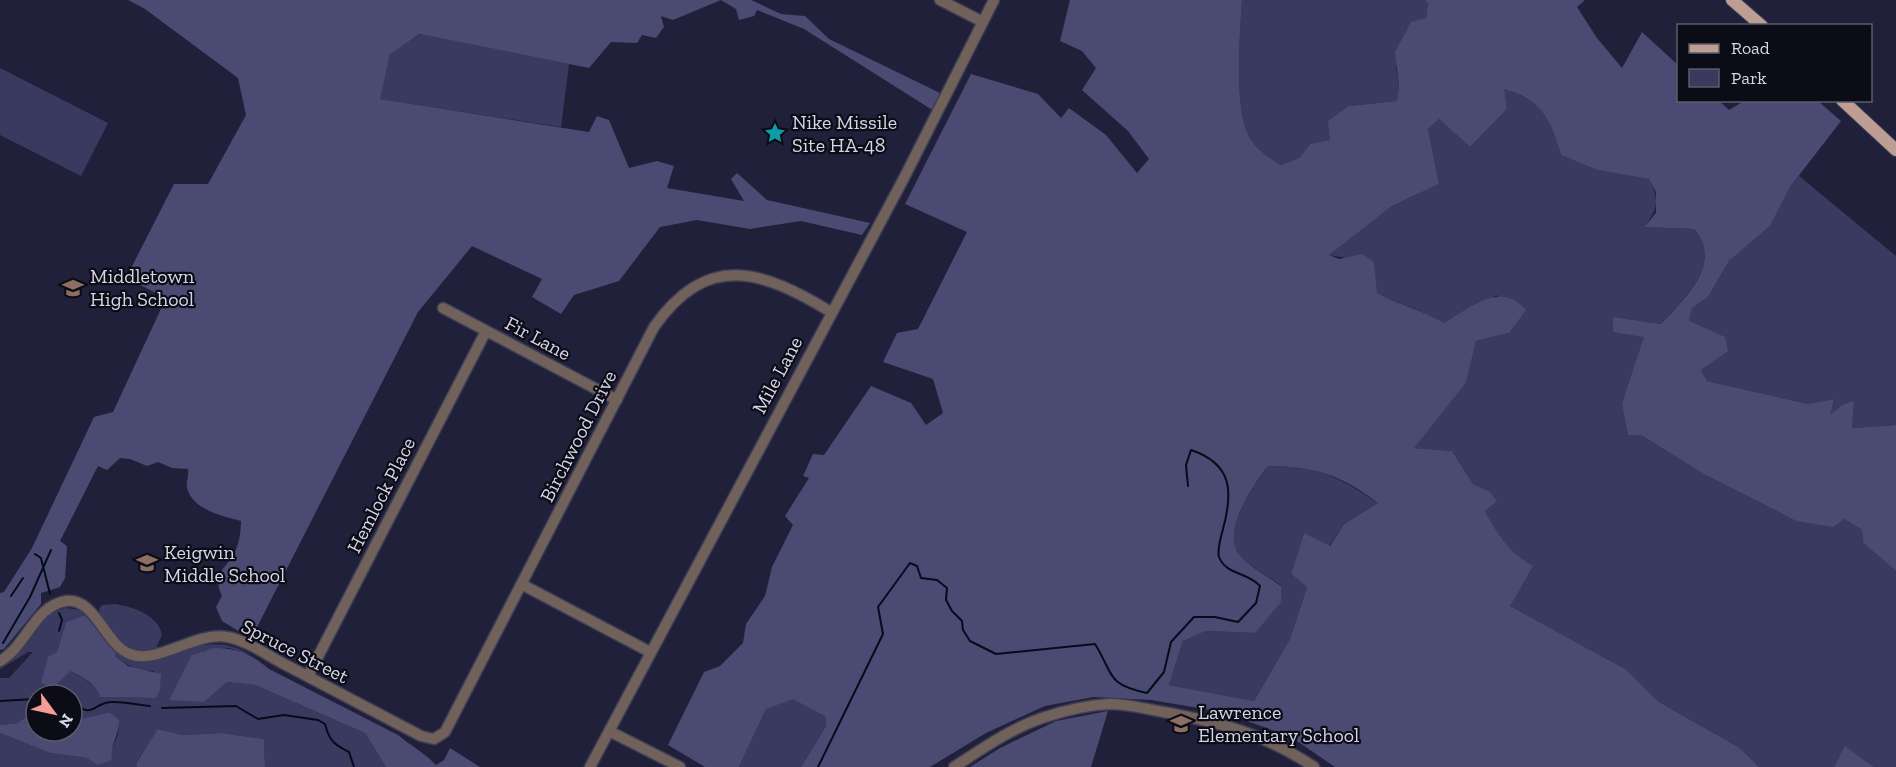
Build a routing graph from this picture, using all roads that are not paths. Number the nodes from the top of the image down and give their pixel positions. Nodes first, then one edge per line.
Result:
1 (940, 0) edge
2 (994, 0) edge
3 (1732, 0) edge
4 (983, 22) junction
5 (1759, 24) edge
6 (1844, 102) edge
7 (1896, 150) edge
8 (443, 308) dead end
9 (831, 312) junction
10 (486, 331) junction
11 (617, 400) junction
12 (523, 585) junction
13 (650, 652) junction
14 (0, 661) edge
15 (308, 676) junction
16 (609, 731) junction
17 (434, 739) joint
18 (590, 767) edge
19 (680, 767) edge
20 (954, 767) edge
21 (1314, 767) edge

1 - 4 street
2 - 4 street, Mile Lane
3 - 5 main road
4 - 9 street, Mile Lane
6 - 7 main road
8 - 10 street, Fir Lane
9 - 11 street, Birchwood Drive
9 - 13 street, Mile Lane
10 - 11 street, Fir Lane
10 - 15 street, Hemlock Place
11 - 12 street, Birchwood Drive
12 - 13 street
12 - 17 street, Birchwood Drive
13 - 16 street, Mile Lane
14 - 15 street, Spruce Street
15 - 17 street, Spruce Street
16 - 18 street, Mile Lane
16 - 19 street
20 - 21 street

